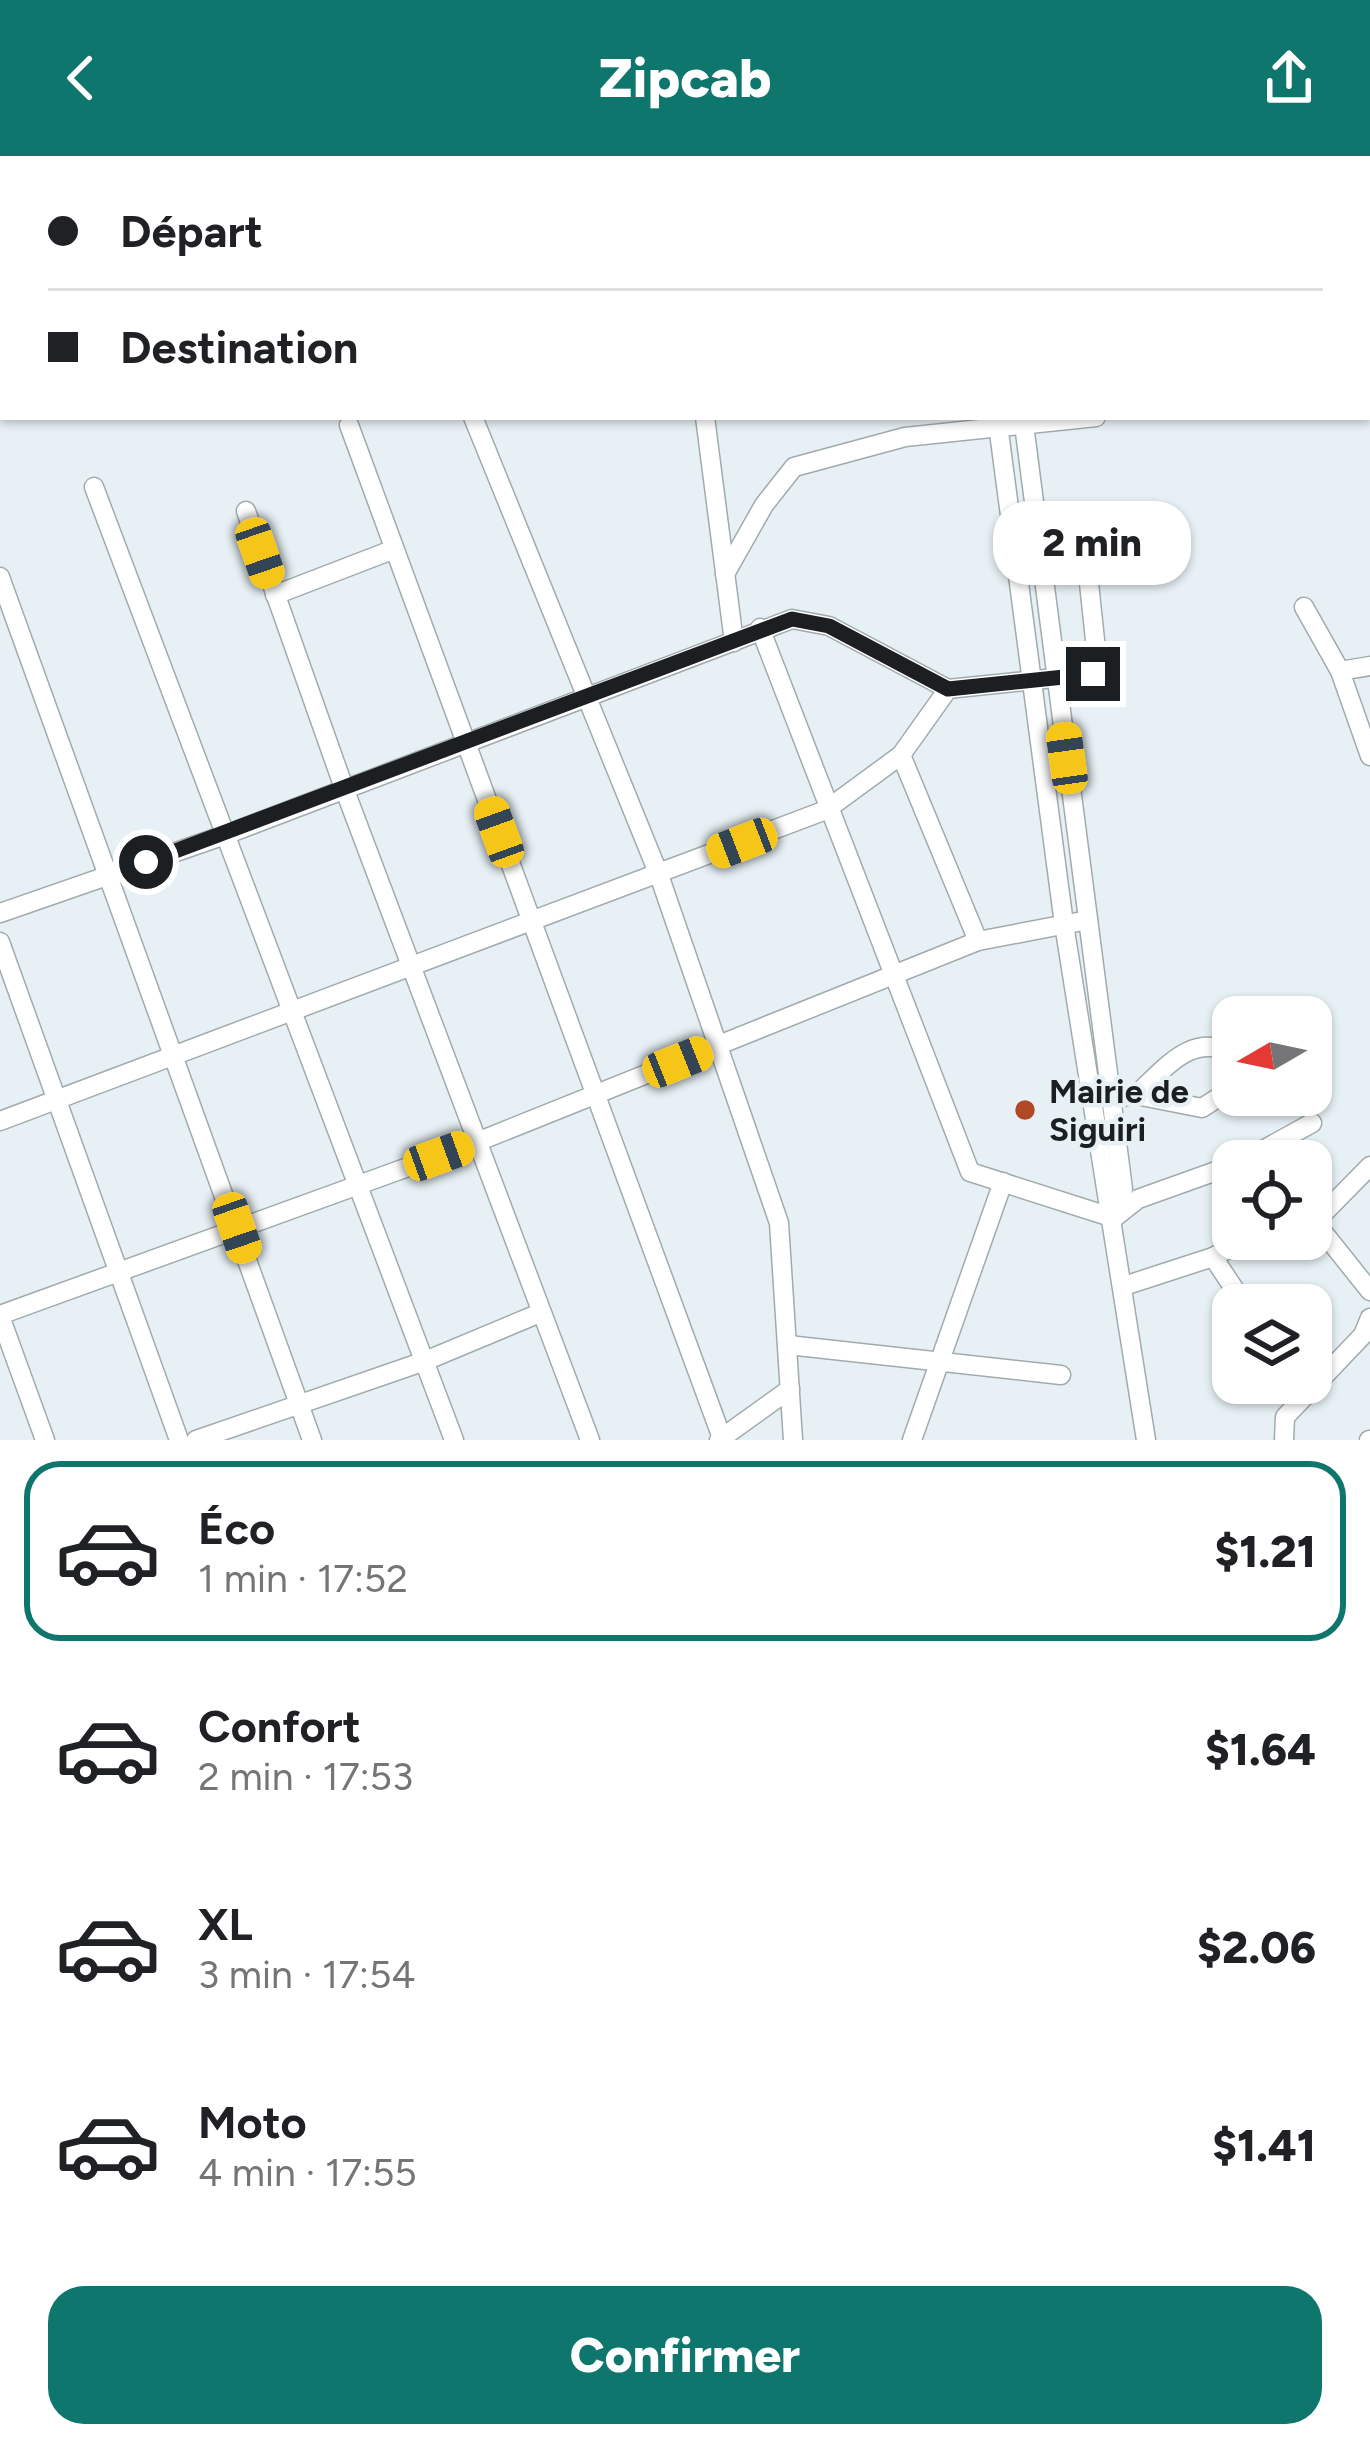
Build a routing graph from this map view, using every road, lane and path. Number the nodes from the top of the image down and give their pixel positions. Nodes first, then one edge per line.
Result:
1 (474, 420) edge
2 (705, 420) edge
3 (1024, 422) edge
4 (998, 424) edge
5 (349, 425) dead end
6 (94, 487) dead end
7 (246, 511) dead end
8 (392, 550) junction
9 (725, 574) junction
10 (1088, 574) dead end
11 (0, 577) edge
12 (275, 595) junction
13 (1304, 607) dead end
14 (760, 628) junction
15 (734, 642) junction
16 (1370, 666) edge
17 (1340, 671) junction
18 (1057, 676) junction
19 (1032, 680) junction
20 (948, 689) junction
21 (589, 697) junction
22 (466, 742) junction
23 (902, 755) junction
24 (1370, 756) edge
25 (344, 788) junction
26 (826, 810) junction
27 (225, 835) junction
28 (107, 875) junction
29 (658, 875) junction
30 (0, 913) edge
31 (1088, 920) junction
32 (531, 922) junction
33 (1064, 924) junction
34 (978, 941) junction
35 (0, 942) edge
36 (411, 968) junction
37 (892, 978) junction
38 (295, 1012) junction
39 (1212, 1043) edge
40 (719, 1046) junction
41 (175, 1058) junction
42 (594, 1095) junction
43 (1136, 1095) junction
44 (1111, 1098) junction
45 (59, 1100) junction
46 (1212, 1102) edge
47 (0, 1121) edge
48 (1312, 1123) dead end
49 (1284, 1140) edge
50 (477, 1142) junction
51 (1370, 1166) edge
52 (1212, 1173) edge
53 (1003, 1183) junction
54 (362, 1184) junction
55 (1332, 1203) edge
56 (1114, 1218) junction
57 (237, 1228) junction
58 (1332, 1245) edge
59 (1212, 1257) edge
60 (121, 1270) junction
61 (1124, 1286) junction
62 (1370, 1291) edge
63 (540, 1313) junction
64 (0, 1316) edge
65 (1370, 1318) edge
66 (788, 1345) junction
67 (425, 1361) junction
68 (938, 1364) junction
69 (1061, 1376) dead end
70 (790, 1389) junction
71 (297, 1402) junction
72 (720, 1439) edge
73 (45, 1440) edge
74 (179, 1440) edge
75 (196, 1440) edge
76 (313, 1440) edge
77 (454, 1440) edge
78 (590, 1440) edge
79 (793, 1440) edge
80 (912, 1440) edge
81 (1146, 1440) edge
82 (1284, 1440) edge

1 - 21 street
2 - 9 street
3 - 4 street
3 - 18 street
4 - 9 street
4 - 19 street
5 - 8 street
6 - 27 street
7 - 12 street
8 - 12 street
8 - 22 street
9 - 15 street
10 - 18 street
11 - 28 street
12 - 25 street
13 - 17 street
14 - 15 street
14 - 20 street
14 - 26 street
15 - 21 street
16 - 17 street
17 - 24 street
18 - 19 street
18 - 31 street
19 - 20 street
19 - 33 street
20 - 23 street
21 - 22 street
21 - 29 street
22 - 25 street
22 - 32 street
23 - 26 street
23 - 34 street
25 - 27 street
25 - 36 street
26 - 29 street
26 - 37 street
27 - 28 street
27 - 38 street
28 - 30 street
28 - 41 street
29 - 32 street
29 - 40 street
31 - 33 street
31 - 44 street
32 - 36 street
32 - 42 street
33 - 34 street
33 - 56 street
34 - 37 street
35 - 45 street
36 - 38 street
36 - 50 street
37 - 40 street
37 - 53 street
38 - 41 street
38 - 54 street
39 - 43 street
40 - 42 street
40 - 66 street
41 - 45 street
41 - 57 street
42 - 50 street
42 - 72 street
43 - 44 street
43 - 46 street
44 - 56 street
45 - 47 street
45 - 60 street
48 - 49 street
50 - 54 street
50 - 63 street
51 - 55 street
52 - 56 street
53 - 56 street
53 - 68 street
54 - 57 street
54 - 67 street
56 - 61 street
57 - 60 street
57 - 71 street
58 - 62 street
59 - 61 street
60 - 64 street
60 - 74 street
61 - 81 street
63 - 67 street
63 - 78 street
64 - 73 street
65 - 82 street
66 - 68 street
66 - 70 street
67 - 71 street
67 - 77 street
68 - 69 street
68 - 80 street
70 - 72 street
70 - 79 street
71 - 75 street
71 - 76 street

